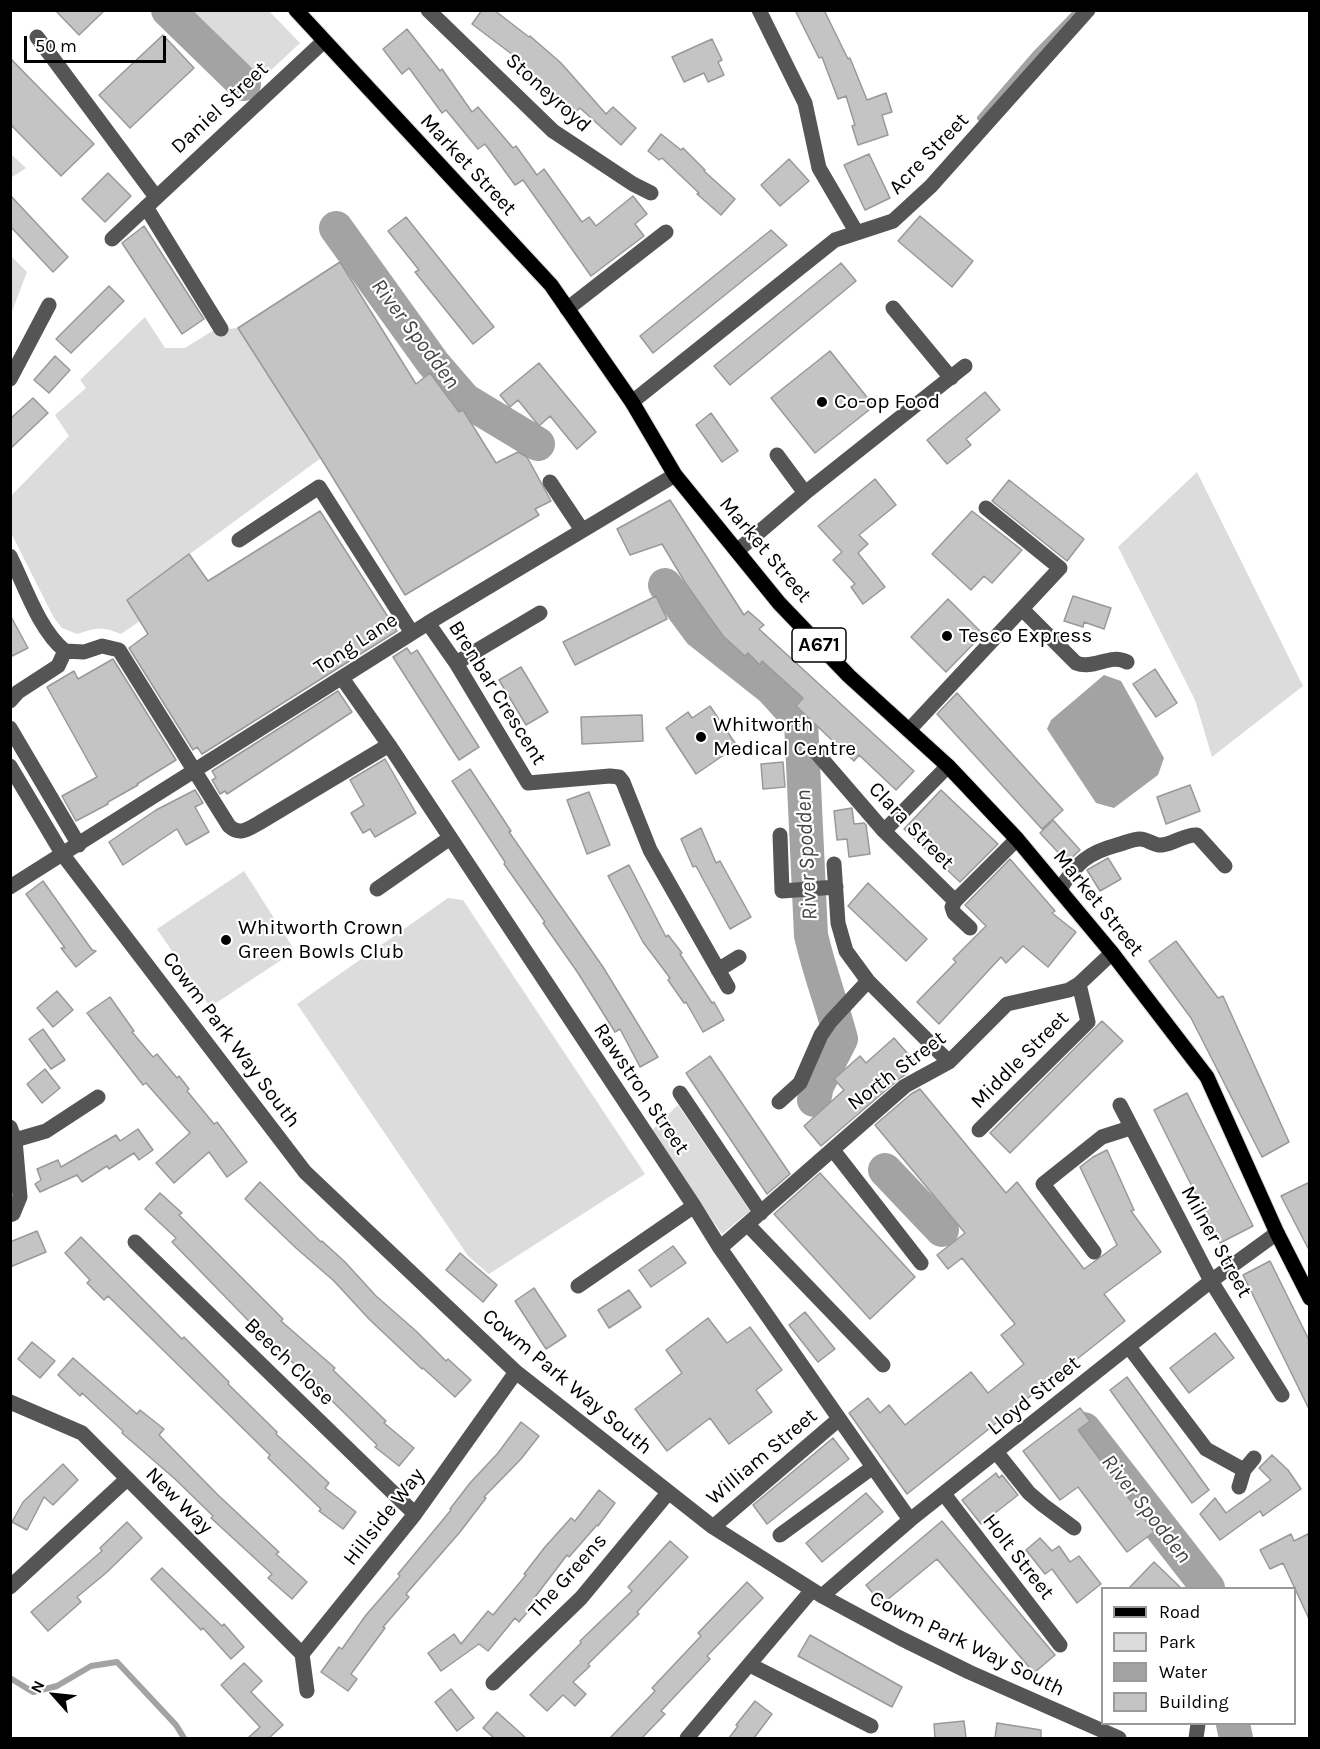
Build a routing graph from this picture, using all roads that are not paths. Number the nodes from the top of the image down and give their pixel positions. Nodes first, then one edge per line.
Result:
1 (296, 10) edge
2 (428, 10) edge
3 (759, 10) edge
4 (1088, 10) edge
5 (37, 38) dead end
6 (324, 41) junction
7 (651, 193) dead end
8 (151, 202) junction
9 (666, 232) dead end
10 (857, 233) junction
11 (112, 239) dead end
12 (49, 305) dead end
13 (893, 308) dead end
14 (567, 309) junction
15 (221, 329) dead end
16 (965, 366) dead end
17 (951, 378) junction
18 (10, 380) edge
19 (632, 402) junction
20 (777, 455) dead end
21 (675, 475) junction
22 (550, 482) dead end
23 (805, 493) junction
24 (986, 508) dead end
25 (582, 530) junction
26 (239, 540) dead end
27 (737, 551) junction
28 (10, 556) edge
29 (1022, 609) junction
30 (540, 613) dead end
31 (428, 623) junction
32 (412, 633) junction
33 (65, 651) junction
34 (1127, 662) dead end
35 (456, 663) junction
36 (342, 678) junction
37 (10, 701) edge
38 (10, 728) edge
39 (909, 730) junction
40 (389, 745) junction
41 (815, 751) dead end
42 (10, 766) edge
43 (948, 766) junction
44 (194, 771) junction
45 (884, 831) junction
46 (780, 835) dead end
47 (450, 838) junction
48 (1017, 839) junction
49 (79, 845) junction
50 (63, 855) junction
51 (834, 864) dead end
52 (1225, 866) dead end
53 (10, 887) edge
54 (377, 888) dead end
55 (830, 888) junction
56 (1060, 889) junction
57 (955, 901) junction
58 (970, 928) dead end
59 (1113, 953) junction
60 (739, 957) dead end
61 (718, 970) junction
62 (868, 981) junction
63 (1079, 984) junction
64 (728, 987) dead end
65 (948, 1062) junction
66 (680, 1093) dead end
67 (98, 1097) dead end
68 (779, 1102) dead end
69 (1120, 1105) dead end
70 (1130, 1128) junction
71 (979, 1130) dead end
72 (13, 1134) edge
73 (832, 1150) junction
74 (694, 1206) junction
75 (761, 1213) junction
76 (10, 1215) edge
77 (748, 1224) junction
78 (1277, 1233) junction
79 (135, 1242) dead end
80 (720, 1248) junction
81 (1094, 1252) dead end
82 (921, 1263) dead end
83 (1211, 1281) junction
84 (578, 1286) dead end
85 (1310, 1298) edge
86 (1129, 1347) junction
87 (883, 1365) dead end
88 (516, 1372) junction
89 (1282, 1395) dead end
90 (10, 1402) edge
91 (839, 1419) junction
92 (997, 1453) junction
93 (873, 1467) junction
94 (127, 1479) junction
95 (1239, 1487) dead end
96 (668, 1493) junction
97 (944, 1494) junction
98 (415, 1514) junction
99 (910, 1520) junction
100 (713, 1527) junction
101 (1074, 1528) dead end
102 (780, 1535) dead end
103 (10, 1587) edge
104 (817, 1593) junction
105 (1060, 1645) dead end
106 (302, 1654) junction
107 (750, 1665) junction
108 (493, 1683) dead end
109 (307, 1690) dead end
110 (871, 1726) dead end
111 (687, 1738) edge
112 (1119, 1738) edge

1 - 6 main road, Market Street / A671
2 - 7 street, Stoneyroyd
3 - 10 street
4 - 10 street, Acre Street
5 - 8 street
6 - 8 street, Daniel Street
6 - 14 main road, Market Street / A671
8 - 11 street, Daniel Street
8 - 15 street
9 - 14 street
10 - 19 street, Acre Street
12 - 18 street
13 - 17 street
14 - 19 main road, Market Street / A671
16 - 17 street
17 - 23 street
19 - 21 main road, Market Street / A671
20 - 23 street
21 - 25 street, Tong Lane
21 - 27 main road, Market Street / A671
22 - 25 street
23 - 27 street
24 - 29 street
25 - 31 street, Tong Lane
26 - 32 street
27 - 39 main road, Market Street / A671
28 - 33 street
29 - 34 street
29 - 39 street
30 - 35 street
31 - 32 street, Tong Lane
31 - 35 street, Brenbar Crescent
32 - 36 street, Tong Lane
33 - 37 street
33 - 44 street
35 - 61 street, Brenbar Crescent
36 - 40 street, Rawstron Street
36 - 44 street, Tong Lane
38 - 49 street
39 - 43 main road, Market Street / A671
40 - 44 street
40 - 47 street, Rawstron Street
41 - 45 street, Clara Street
42 - 50 street, Cowm Park Way South
43 - 45 street
43 - 48 main road, Market Street / A671
44 - 49 street, Tong Lane
45 - 57 street, Clara Street
46 - 55 street
47 - 54 street
47 - 74 street, Rawstron Street
48 - 56 main road, Market Street / A671
48 - 57 street
49 - 50 street, Tong Lane
50 - 53 street, Tong Lane
50 - 88 street, Cowm Park Way South
51 - 55 street
52 - 56 street
55 - 62 street
56 - 59 main road, Market Street / A671
57 - 58 street, Clara Street
59 - 63 street, North Street
59 - 78 main road, Market Street / A671
60 - 61 street
61 - 64 street, Brenbar Crescent
62 - 65 street
62 - 68 street
63 - 65 street, North Street
63 - 71 street, Middle Street
65 - 73 street, North Street
66 - 75 street
67 - 72 street
69 - 70 street, Milner Street
70 - 81 street
70 - 83 street, Milner Street
72 - 76 street
73 - 75 street, North Street
73 - 82 street
74 - 80 street, Rawstron Street
74 - 84 street
75 - 77 street, North Street
77 - 80 street, North Street
77 - 87 street
78 - 83 street, Lloyd Street
78 - 85 main road, Market Street / A671
79 - 98 street, Beech Close
80 - 91 street, Rawstron Street
83 - 86 street, Lloyd Street
83 - 89 street, Milner Street
86 - 92 street, Lloyd Street
86 - 95 street
88 - 96 street, Cowm Park Way South
88 - 98 street, Hillside Way
90 - 94 street, New Way
91 - 93 street, Rawstron Street
91 - 100 street, William Street
92 - 97 street, Lloyd Street
92 - 101 street
93 - 99 street, Rawstron Street
93 - 102 street
94 - 103 street
94 - 106 street, New Way
96 - 100 street, Cowm Park Way South
96 - 108 street, The Greens
97 - 99 street, Lloyd Street
97 - 105 street, Holt Street
98 - 106 street, Hillside Way
99 - 104 street, Lloyd Street
100 - 104 street, Cowm Park Way South
104 - 107 street, Lloyd Street
104 - 112 street, Cowm Park Way South
106 - 109 street
107 - 110 street
107 - 111 street, Lloyd Street

